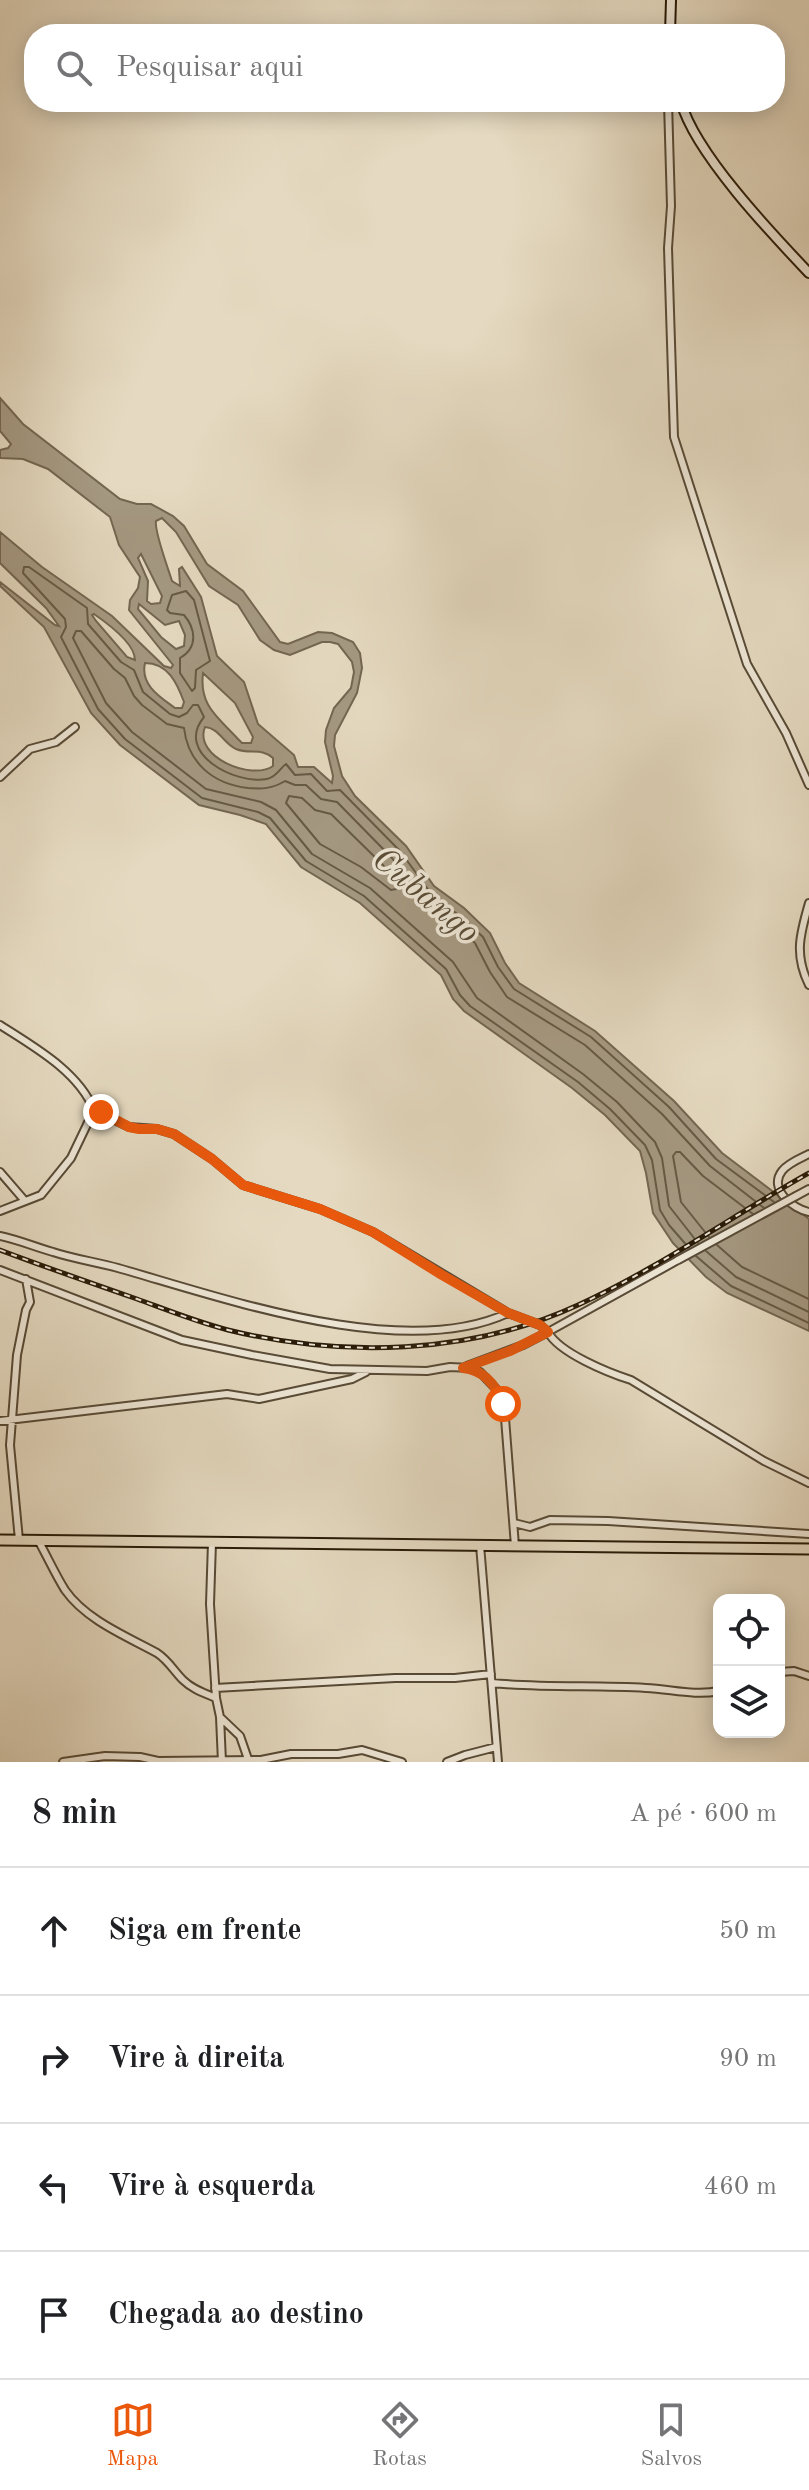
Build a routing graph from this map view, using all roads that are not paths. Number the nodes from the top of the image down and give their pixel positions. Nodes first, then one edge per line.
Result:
1 (671, 0) edge
2 (670, 24) edge
3 (668, 112) edge
4 (683, 112) edge
5 (809, 273) edge
6 (75, 727) dead end
7 (0, 777) edge
8 (809, 785) edge
9 (809, 903) edge
10 (809, 985) edge
11 (0, 1025) edge
12 (94, 1110) junction
13 (809, 1154) edge
14 (0, 1172) edge
15 (809, 1189) edge
16 (25, 1201) junction
17 (0, 1211) edge
18 (809, 1212) edge
19 (0, 1236) edge
20 (0, 1270) edge
21 (26, 1279) junction
22 (508, 1313) junction
23 (548, 1332) junction
24 (463, 1368) junction
25 (372, 1370) junction
26 (0, 1421) edge
27 (13, 1421) junction
28 (809, 1483) edge
29 (514, 1523) junction
30 (809, 1534) edge
31 (0, 1540) edge
32 (19, 1540) junction
33 (38, 1540) junction
34 (212, 1542) junction
35 (480, 1545) junction
36 (515, 1546) junction
37 (809, 1549) edge
38 (785, 1672) edge
39 (491, 1674) junction
40 (809, 1676) edge
41 (492, 1683) junction
42 (215, 1688) junction
43 (713, 1692) edge
44 (216, 1698) junction
45 (220, 1717) junction
46 (496, 1747) junction
47 (222, 1761) edge
48 (248, 1761) edge
49 (63, 1762) edge
50 (402, 1762) edge
51 (447, 1762) edge
52 (498, 1762) edge

1 - 2 main road
3 - 8 street
4 - 5 main road
6 - 7 street
9 - 10 street
11 - 12 street
12 - 16 street
12 - 22 street
13 - 18 street
14 - 16 street
15 - 23 street, bridge
16 - 17 street
19 - 22 street
20 - 21 street
21 - 25 street
21 - 27 street
22 - 23 street
23 - 24 street
23 - 28 street
24 - 25 street
24 - 29 street
25 - 27 street
26 - 27 street
27 - 32 street
29 - 30 street
29 - 36 street
31 - 32 main road
32 - 33 main road
33 - 34 main road
33 - 44 street
34 - 35 main road
34 - 42 street
35 - 36 main road
35 - 39 street
36 - 37 main road
38 - 40 street
39 - 41 street
39 - 42 street
41 - 43 street
41 - 46 street
42 - 44 street
44 - 45 street
45 - 47 street
45 - 48 street
46 - 51 street
46 - 52 street
47 - 48 street
47 - 49 street
48 - 50 street

